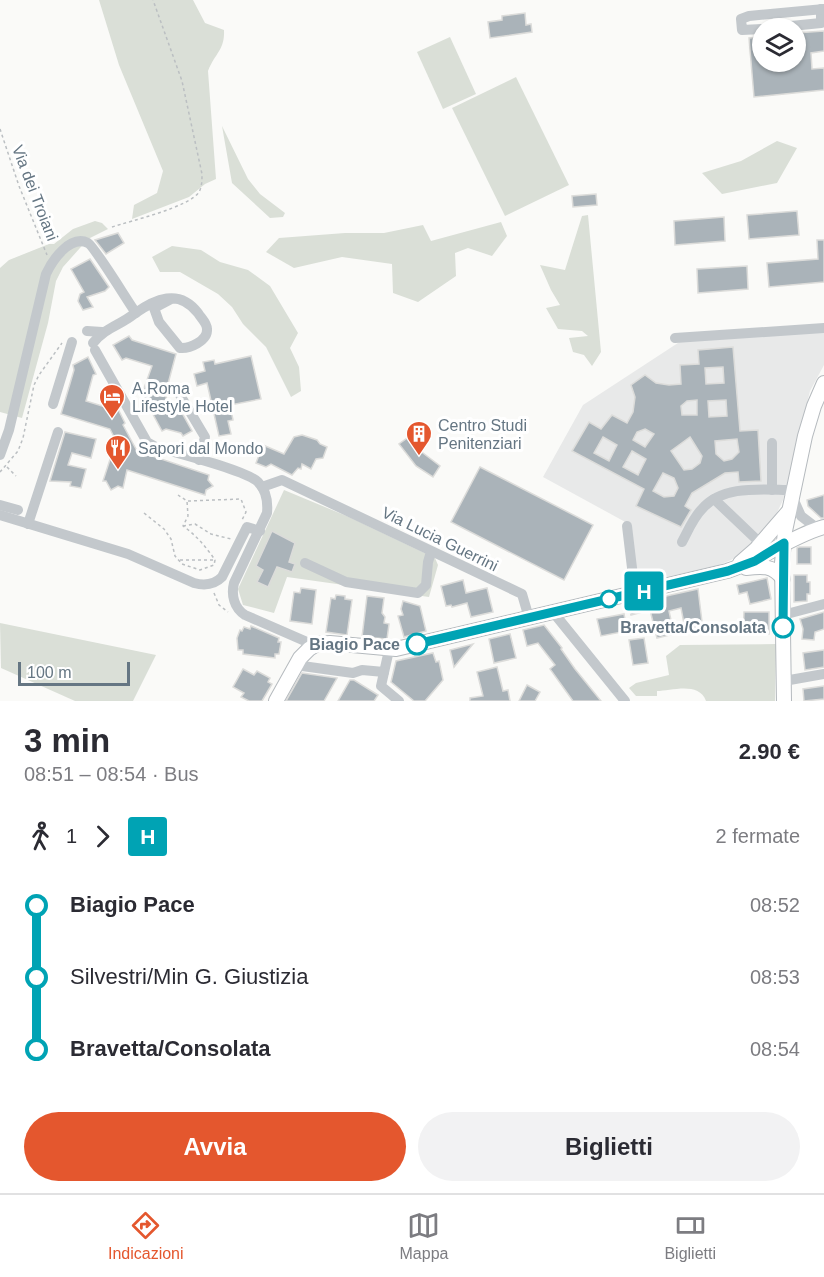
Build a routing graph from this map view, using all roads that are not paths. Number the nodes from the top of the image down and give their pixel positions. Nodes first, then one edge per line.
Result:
1 (823, 9) edge
2 (806, 24) edge
3 (752, 30) edge
4 (171, 299) junction
5 (136, 314) junction
6 (159, 322) junction
7 (824, 328) edge
8 (87, 332) dead end
9 (102, 332) junction
10 (675, 338) dead end
11 (68, 340) road end
12 (824, 384) edge
13 (180, 395) dead end
14 (53, 404) dead end
15 (58, 432) dead end
16 (772, 443) dead end
17 (0, 455) edge
18 (199, 460) junction
19 (262, 487) junction
20 (772, 490) junction
21 (792, 493) junction
22 (714, 499) junction
23 (0, 505) edge
24 (18, 510) dead end
25 (788, 512) junction
26 (0, 515) edge
27 (28, 524) junction
28 (627, 525) dead end
29 (821, 528) edge
30 (260, 531) junction
31 (756, 539) dead end
32 (682, 542) dead end
33 (784, 543) junction
34 (431, 552) junction
35 (305, 563) dead end
36 (732, 569) junction
37 (783, 579) junction
38 (635, 593) junction
39 (824, 604) edge
40 (553, 612) junction
41 (783, 615) junction
42 (529, 618) junction
43 (314, 645) junction
44 (389, 650) junction
45 (295, 665) junction
46 (384, 672) junction
47 (824, 674) edge
48 (784, 681) junction
49 (276, 701) edge
50 (399, 701) edge
51 (625, 701) edge
52 (784, 701) edge

1 - 2 street
1 - 3 street
4 - 5 street
4 - 6 street
4 - 6 street
5 - 6 street
5 - 9 street
5 - 17 street
7 - 10 street
8 - 9 street
9 - 18 street
11 - 14 street
12 - 21 main road
13 - 18 street
15 - 27 street
16 - 20 street
18 - 19 street
19 - 30 street
19 - 34 street, Via Lucia Guerrini
20 - 21 street
20 - 22 street
21 - 25 main road
21 - 29 street
22 - 31 street
22 - 32 street
23 - 24 street
25 - 33 main road
25 - 36 main road
26 - 27 street
27 - 30 street
28 - 38 street
29 - 33 main road
30 - 43 street
33 - 36 main road
33 - 37 main road
34 - 35 street
34 - 42 street, Via Lucia Guerrini
36 - 37 main road
36 - 38 main road
37 - 41 main road
38 - 40 main road
39 - 41 street
40 - 42 main road
40 - 51 street
41 - 48 main road
42 - 44 main road
43 - 44 main road
43 - 45 main road
44 - 46 street
45 - 46 street
45 - 49 main road
46 - 50 street
47 - 48 street
48 - 52 main road

